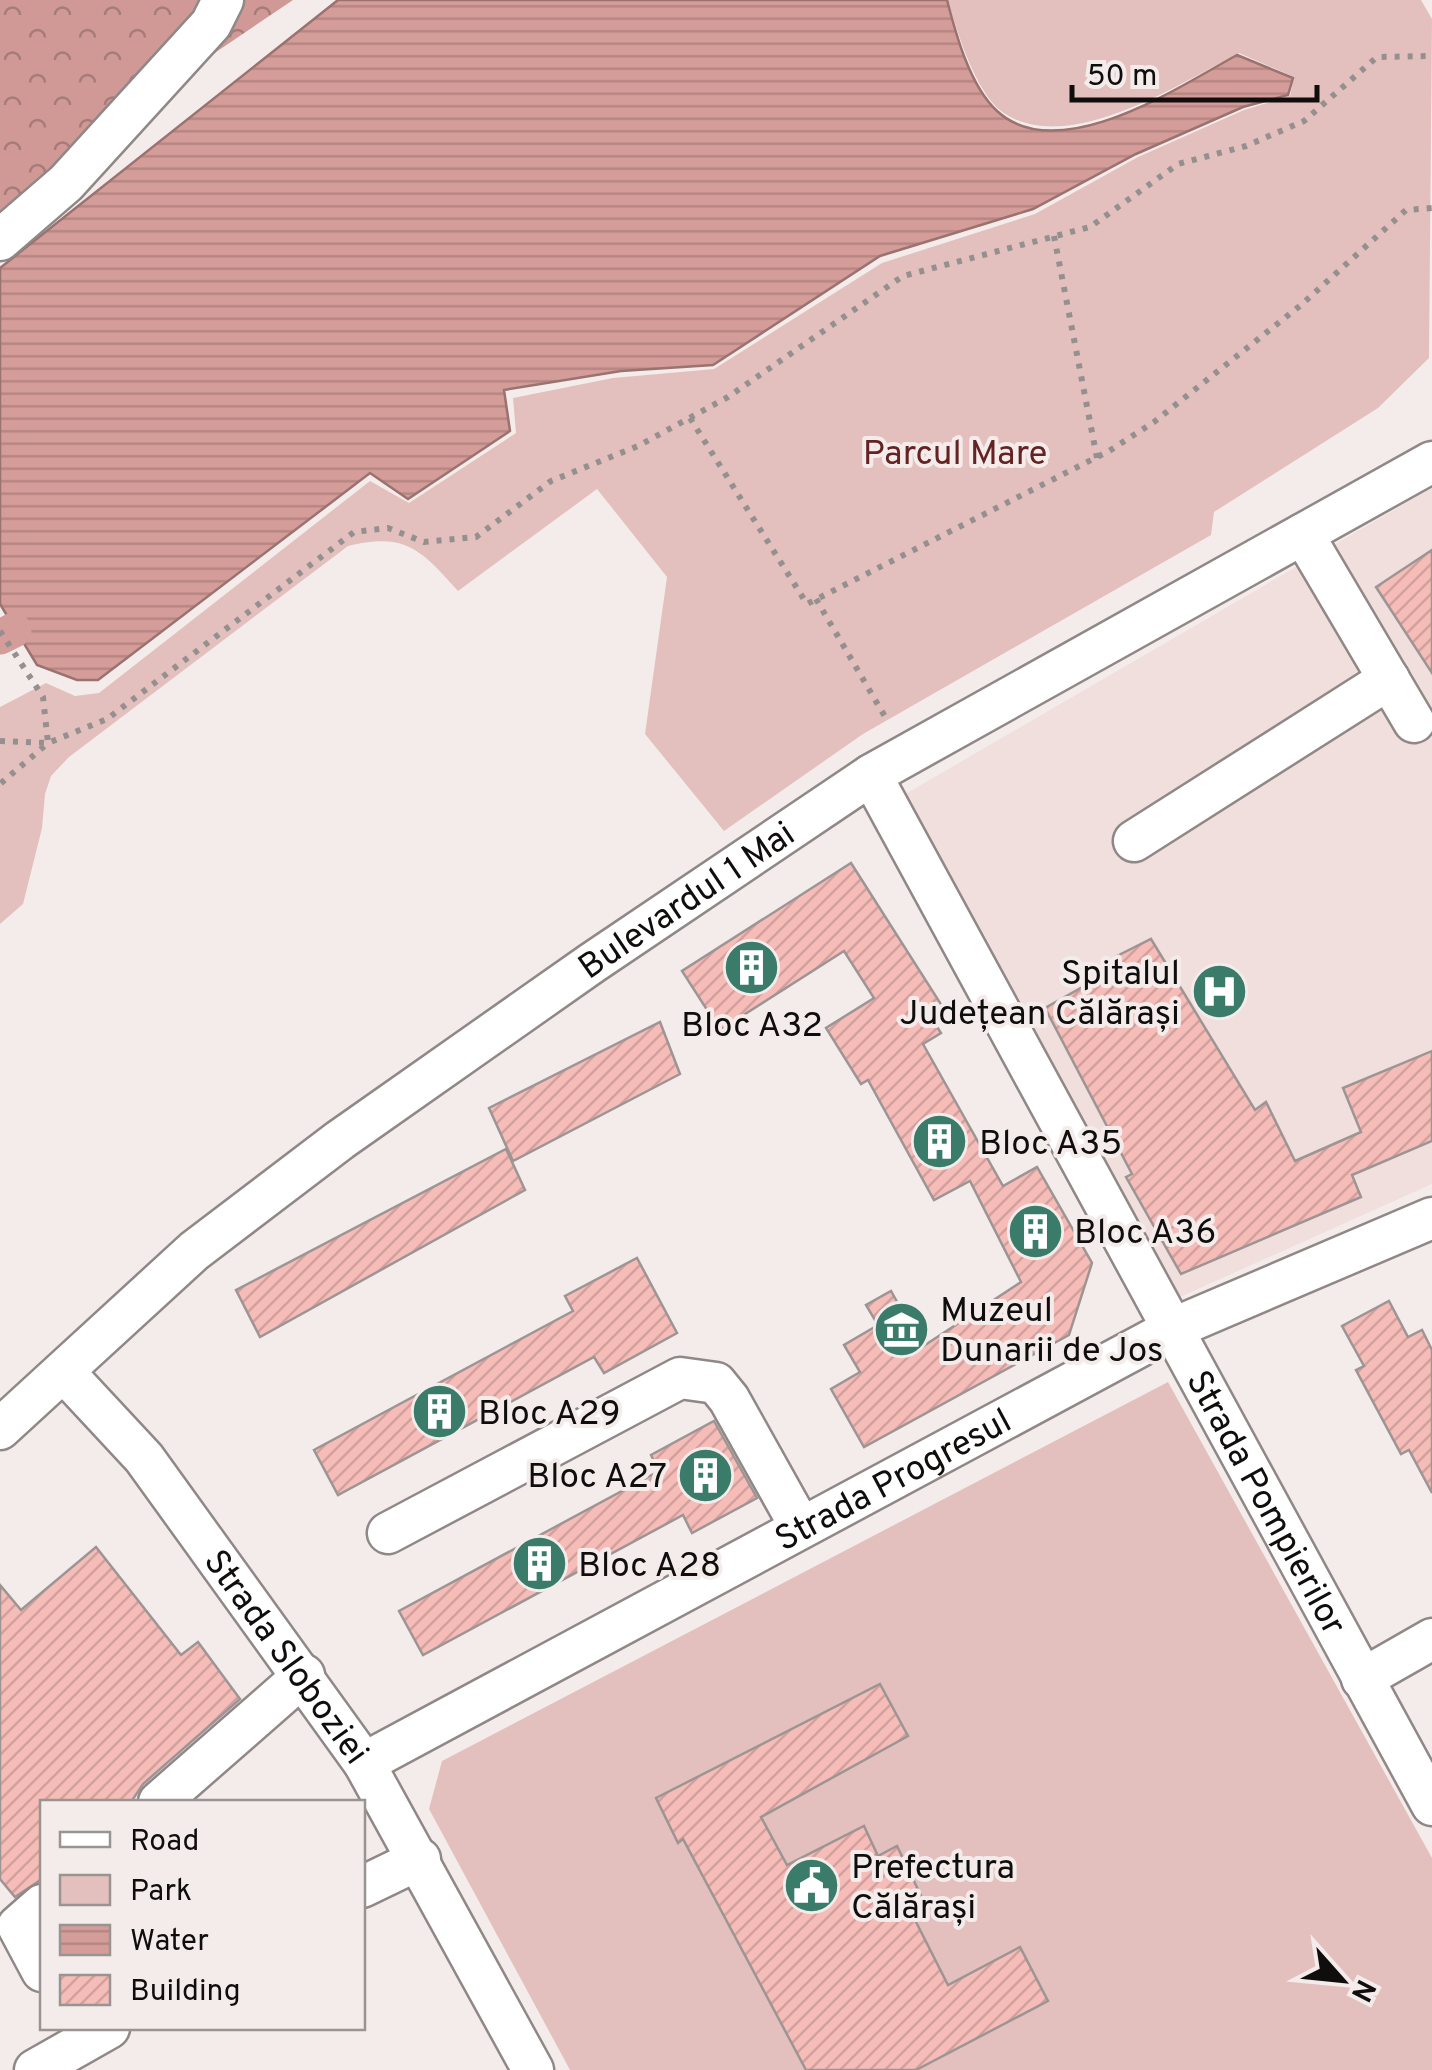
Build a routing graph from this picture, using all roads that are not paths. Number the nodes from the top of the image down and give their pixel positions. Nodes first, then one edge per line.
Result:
1 (223, 0) edge
2 (0, 240) edge
3 (1432, 462) edge
4 (1303, 534) junction
5 (1389, 679) junction
6 (1414, 722) dead end
7 (871, 775) junction
8 (1134, 841) dead end
9 (1432, 1218) edge
10 (1174, 1328) junction
11 (64, 1372) junction
12 (0, 1429) edge
13 (800, 1526) junction
14 (388, 1533) dead end
15 (1432, 1639) edge
16 (304, 1675) junction
17 (1362, 1679) junction
18 (364, 1764) junction
19 (161, 1800) edge
20 (1432, 1805) edge
21 (420, 1859) junction
22 (365, 1886) edge
23 (40, 1907) edge
24 (40, 1967) edge
25 (88, 2033) edge
26 (35, 2070) edge
27 (533, 2070) edge

1 - 2 street
3 - 4 street, Bulevardul 1 Mai
4 - 5 street
4 - 7 street, Bulevardul 1 Mai
5 - 6 street
5 - 8 street
7 - 10 street, Strada Pompierilor
7 - 11 street, Bulevardul 1 Mai
9 - 10 street, Strada Progresul
10 - 13 street, Strada Progresul
10 - 17 street, Strada Pompierilor
11 - 12 street, Bulevardul 1 Mai
11 - 16 street, Strada Sloboziei
13 - 14 street
13 - 18 street, Strada Progresul
15 - 17 street
16 - 18 street, Strada Sloboziei
16 - 19 street
17 - 20 street, Strada Pompierilor
18 - 21 street, Strada Sloboziei
21 - 22 street
21 - 27 street, Strada Sloboziei
23 - 24 street
25 - 26 street

